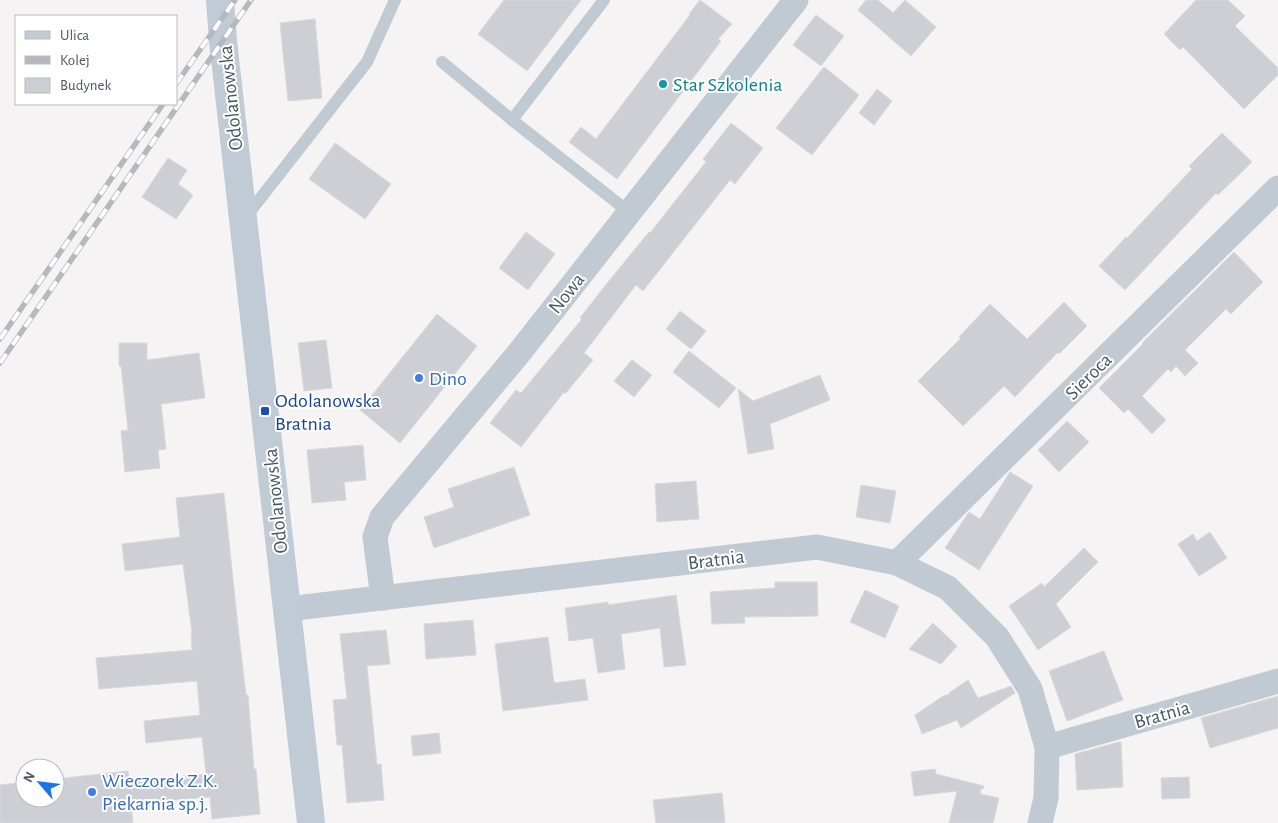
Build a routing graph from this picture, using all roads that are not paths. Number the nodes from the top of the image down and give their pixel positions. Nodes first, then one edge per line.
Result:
1 (220, 0) edge
2 (395, 0) edge
3 (604, 0) edge
4 (796, 0) edge
5 (442, 62) dead end
6 (512, 120) junction
7 (1278, 188) edge
8 (629, 212) junction
9 (244, 220) junction
10 (897, 563) junction
11 (383, 598) junction
12 (287, 609) junction
13 (1278, 681) edge
14 (1047, 747) junction
15 (311, 823) edge
16 (1040, 823) edge

1 - 9 main road, Odolanowska
2 - 9 lane
3 - 6 lane
4 - 8 street, Nowa
5 - 6 lane
6 - 8 lane
7 - 10 street, Sieroca
8 - 11 street, Nowa
9 - 12 main road, Odolanowska
10 - 11 street, Bratnia
10 - 14 street, Bratnia
11 - 12 street, Bratnia
12 - 15 main road, Odolanowska
13 - 14 street, Bratnia
14 - 16 street, Bratnia

